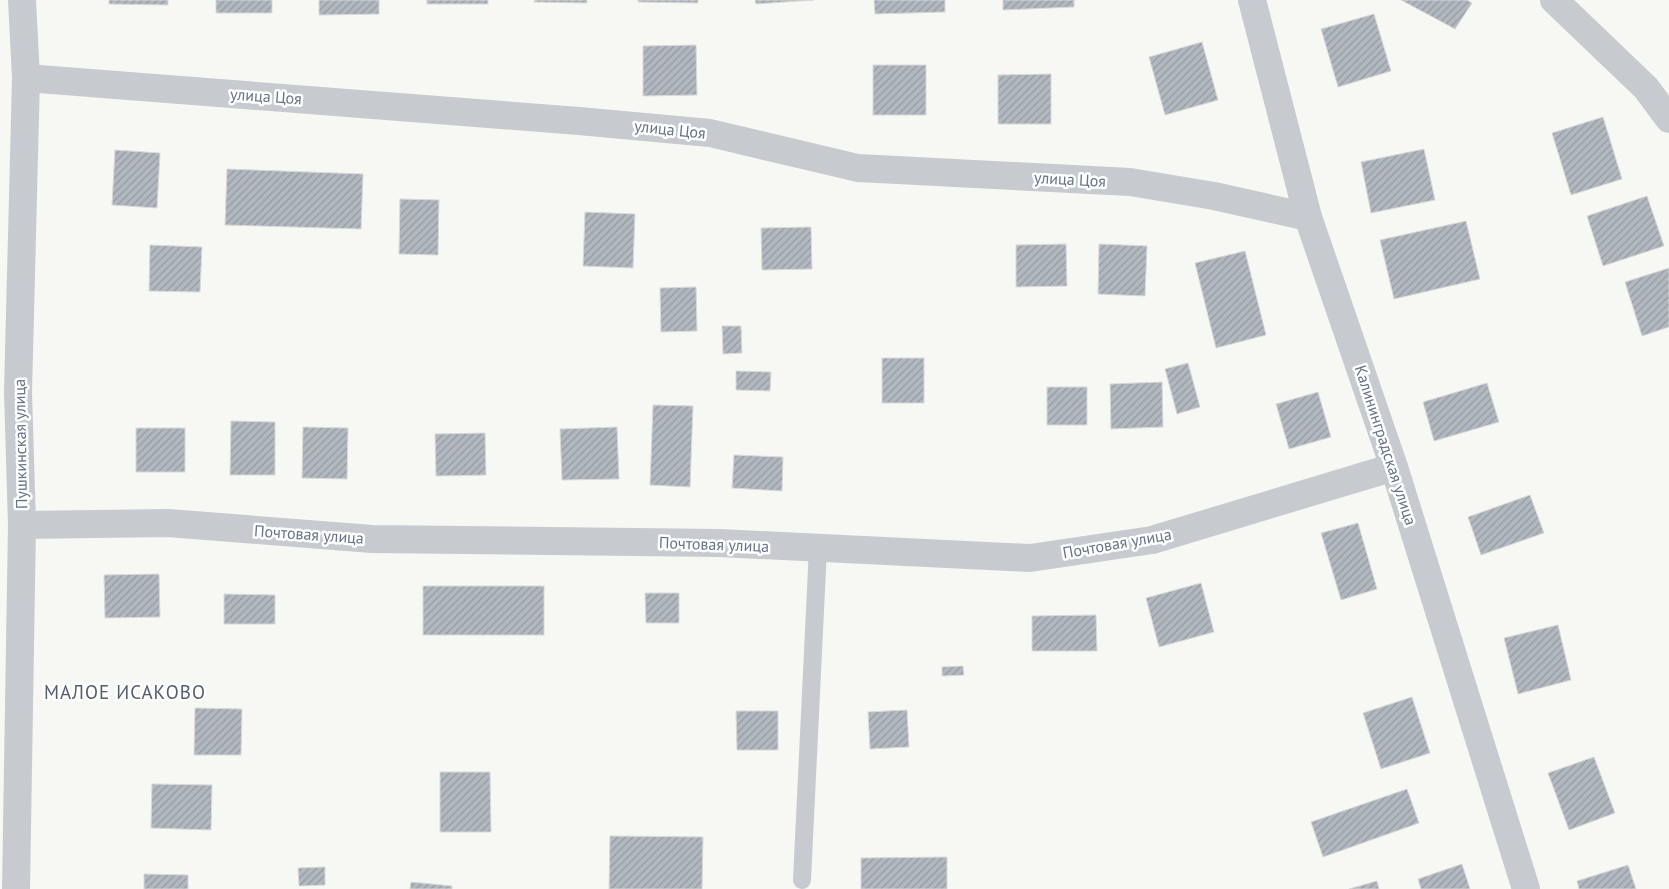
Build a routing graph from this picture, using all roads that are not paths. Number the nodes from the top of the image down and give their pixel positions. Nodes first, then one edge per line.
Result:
1 (22, 0) edge
2 (1252, 0) edge
3 (1554, 0) edge
4 (26, 78) junction
5 (1669, 119) edge
6 (1308, 217) junction
7 (1394, 467) junction
8 (22, 525) junction
9 (818, 548) junction
10 (802, 880) dead end
11 (16, 889) edge
12 (1526, 889) edge

1 - 4 street, Пушкинская улица
2 - 6 street, Калининградская улица
3 - 5 street
4 - 6 street, улица Цоя
4 - 8 street, Пушкинская улица
6 - 7 street, Калининградская улица
7 - 9 street, Почтовая улица
7 - 12 street, Калининградская улица
8 - 9 street, Почтовая улица
8 - 11 street, Пушкинская улица
9 - 10 lane

